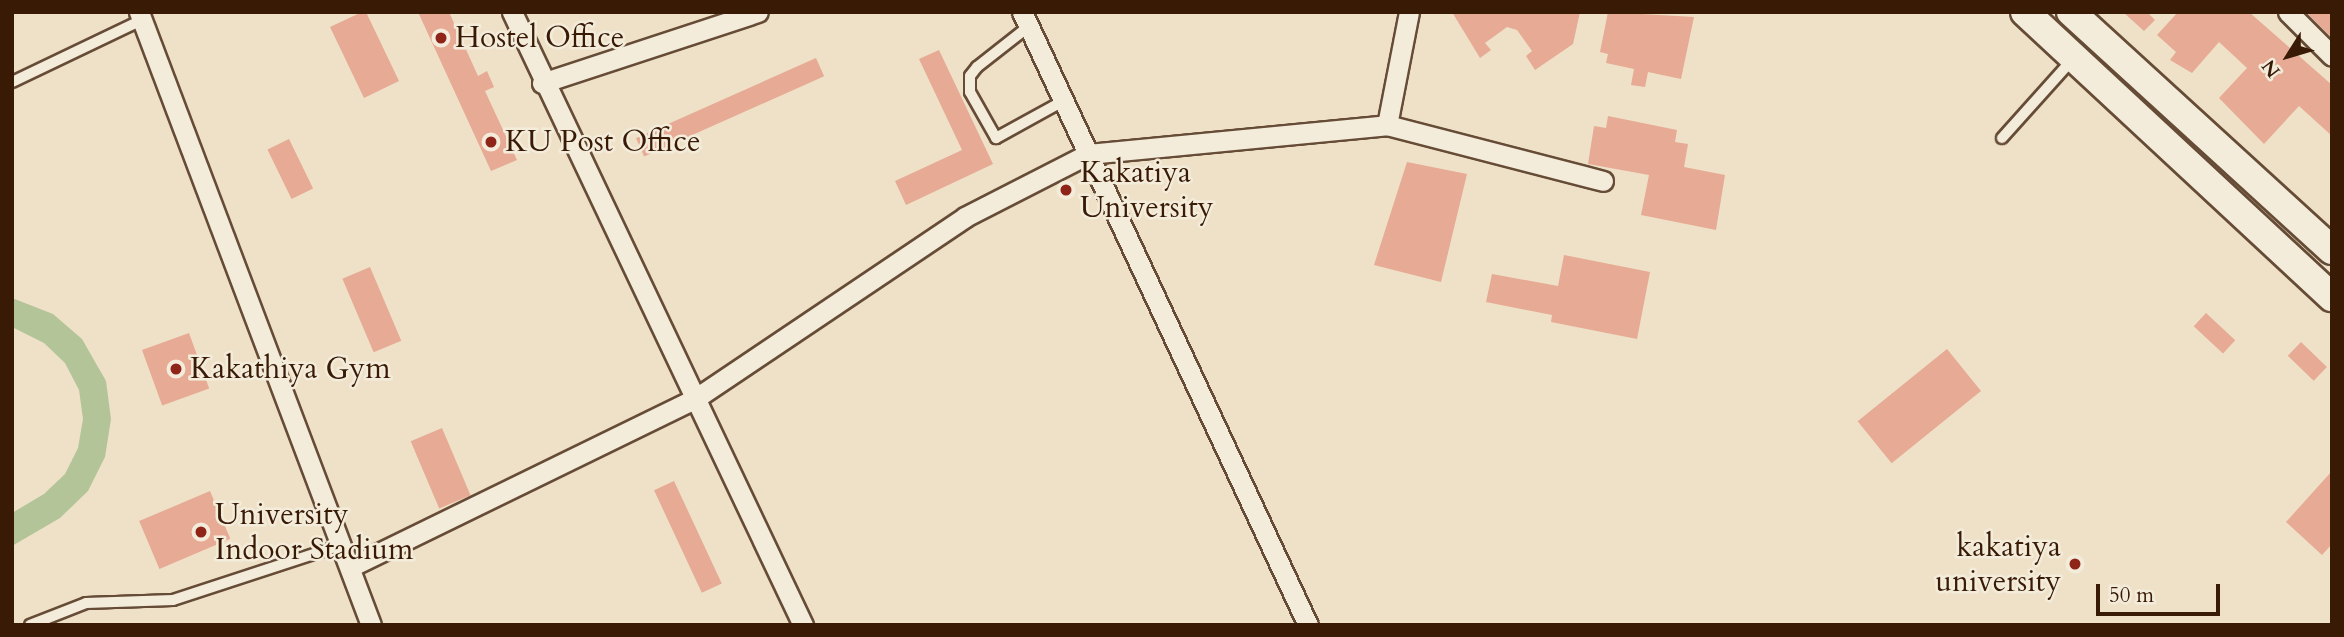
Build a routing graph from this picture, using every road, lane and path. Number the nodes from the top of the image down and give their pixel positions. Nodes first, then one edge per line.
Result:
1 (512, 12) edge
2 (758, 12) edge
3 (1409, 12) edge
4 (2025, 12) edge
5 (2071, 12) edge
6 (2288, 12) edge
7 (146, 15) edge
8 (1025, 20) edge
9 (2332, 56) edge
10 (2073, 59) junction
11 (12, 82) edge
12 (542, 83) junction
13 (1063, 101) junction
14 (1387, 125) junction
15 (2002, 138) dead end
16 (1088, 154) junction
17 (1603, 181) dead end
18 (2332, 250) edge
19 (2332, 297) edge
20 (696, 398) junction
21 (341, 545) junction
22 (350, 567) junction
23 (30, 625) edge
24 (372, 625) edge
25 (803, 625) edge
26 (1307, 625) edge

1 - 12 street
2 - 12 street
3 - 14 street
4 - 10 main road
5 - 18 main road
6 - 9 street
7 - 11 lane
7 - 21 street
8 - 13 street
8 - 13 lane
10 - 15 lane
10 - 19 main road
12 - 20 street
13 - 16 street
14 - 16 street
14 - 17 street
16 - 20 street
16 - 26 street
20 - 22 street
20 - 25 street
21 - 22 street
21 - 23 lane
22 - 24 street

